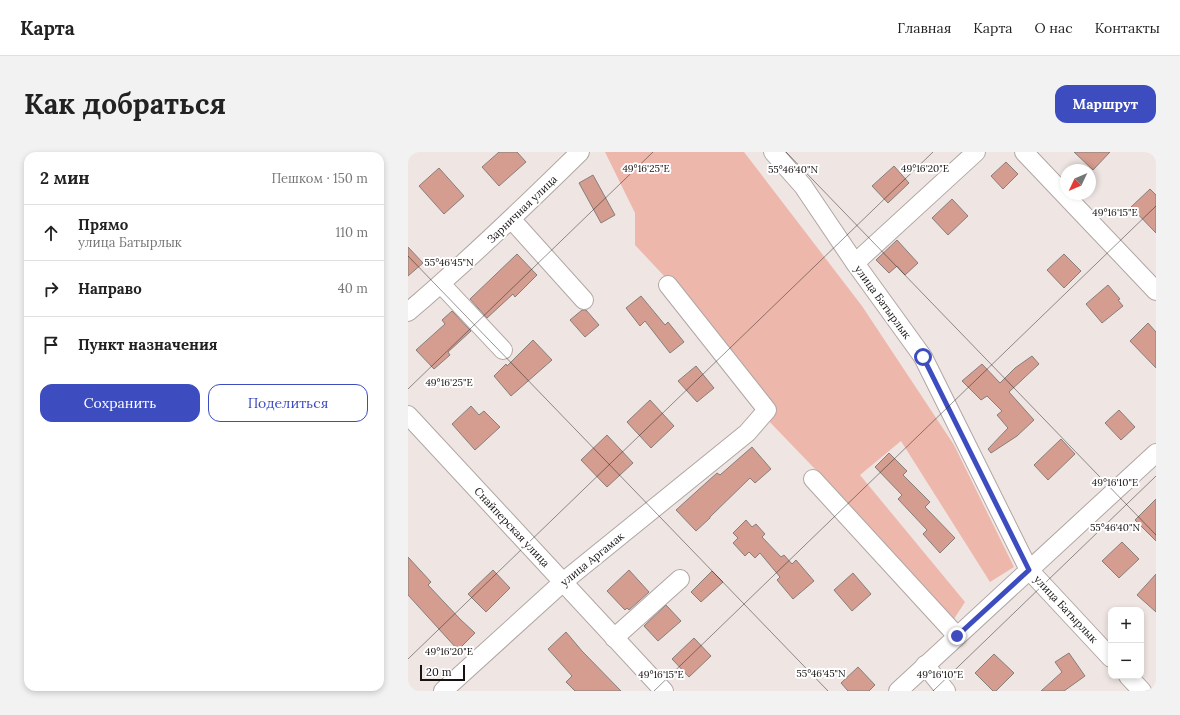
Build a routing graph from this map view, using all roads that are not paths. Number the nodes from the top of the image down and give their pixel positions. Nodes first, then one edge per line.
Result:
1 (580, 152) edge
2 (773, 152) edge
3 (976, 152) edge
4 (1024, 152) edge
5 (512, 220) junction
6 (856, 263) junction
7 (441, 284) junction
8 (668, 285) dead end
9 (1156, 291) edge
10 (584, 300) dead end
11 (408, 312) edge
12 (503, 350) dead end
13 (408, 415) edge
14 (1156, 453) edge
15 (813, 479) dead end
16 (1029, 570) junction
17 (680, 579) dead end
18 (563, 582) junction
19 (957, 636) junction
20 (614, 638) junction
21 (1108, 655) edge
22 (925, 665) junction
23 (1131, 679) edge
24 (443, 691) edge
25 (664, 691) edge
26 (898, 691) edge
27 (946, 691) edge
28 (1142, 691) edge

1 - 5 street, Зарничная улица
2 - 6 street, улица Батырлык
3 - 6 street
4 - 9 street
5 - 7 street, Зарничная улица
5 - 10 street
6 - 16 street, улица Батырлык
7 - 11 street, Зарничная улица
7 - 12 street
8 - 18 street, улица Аргамак
13 - 18 street, Снайперская улица
14 - 16 street
15 - 19 street
16 - 19 street
16 - 21 street, улица Батырлык
17 - 20 street
18 - 20 street, Снайперская улица
18 - 24 street, улица Аргамак
19 - 22 street
20 - 25 street, Снайперская улица
22 - 26 street
22 - 27 street
23 - 28 street

